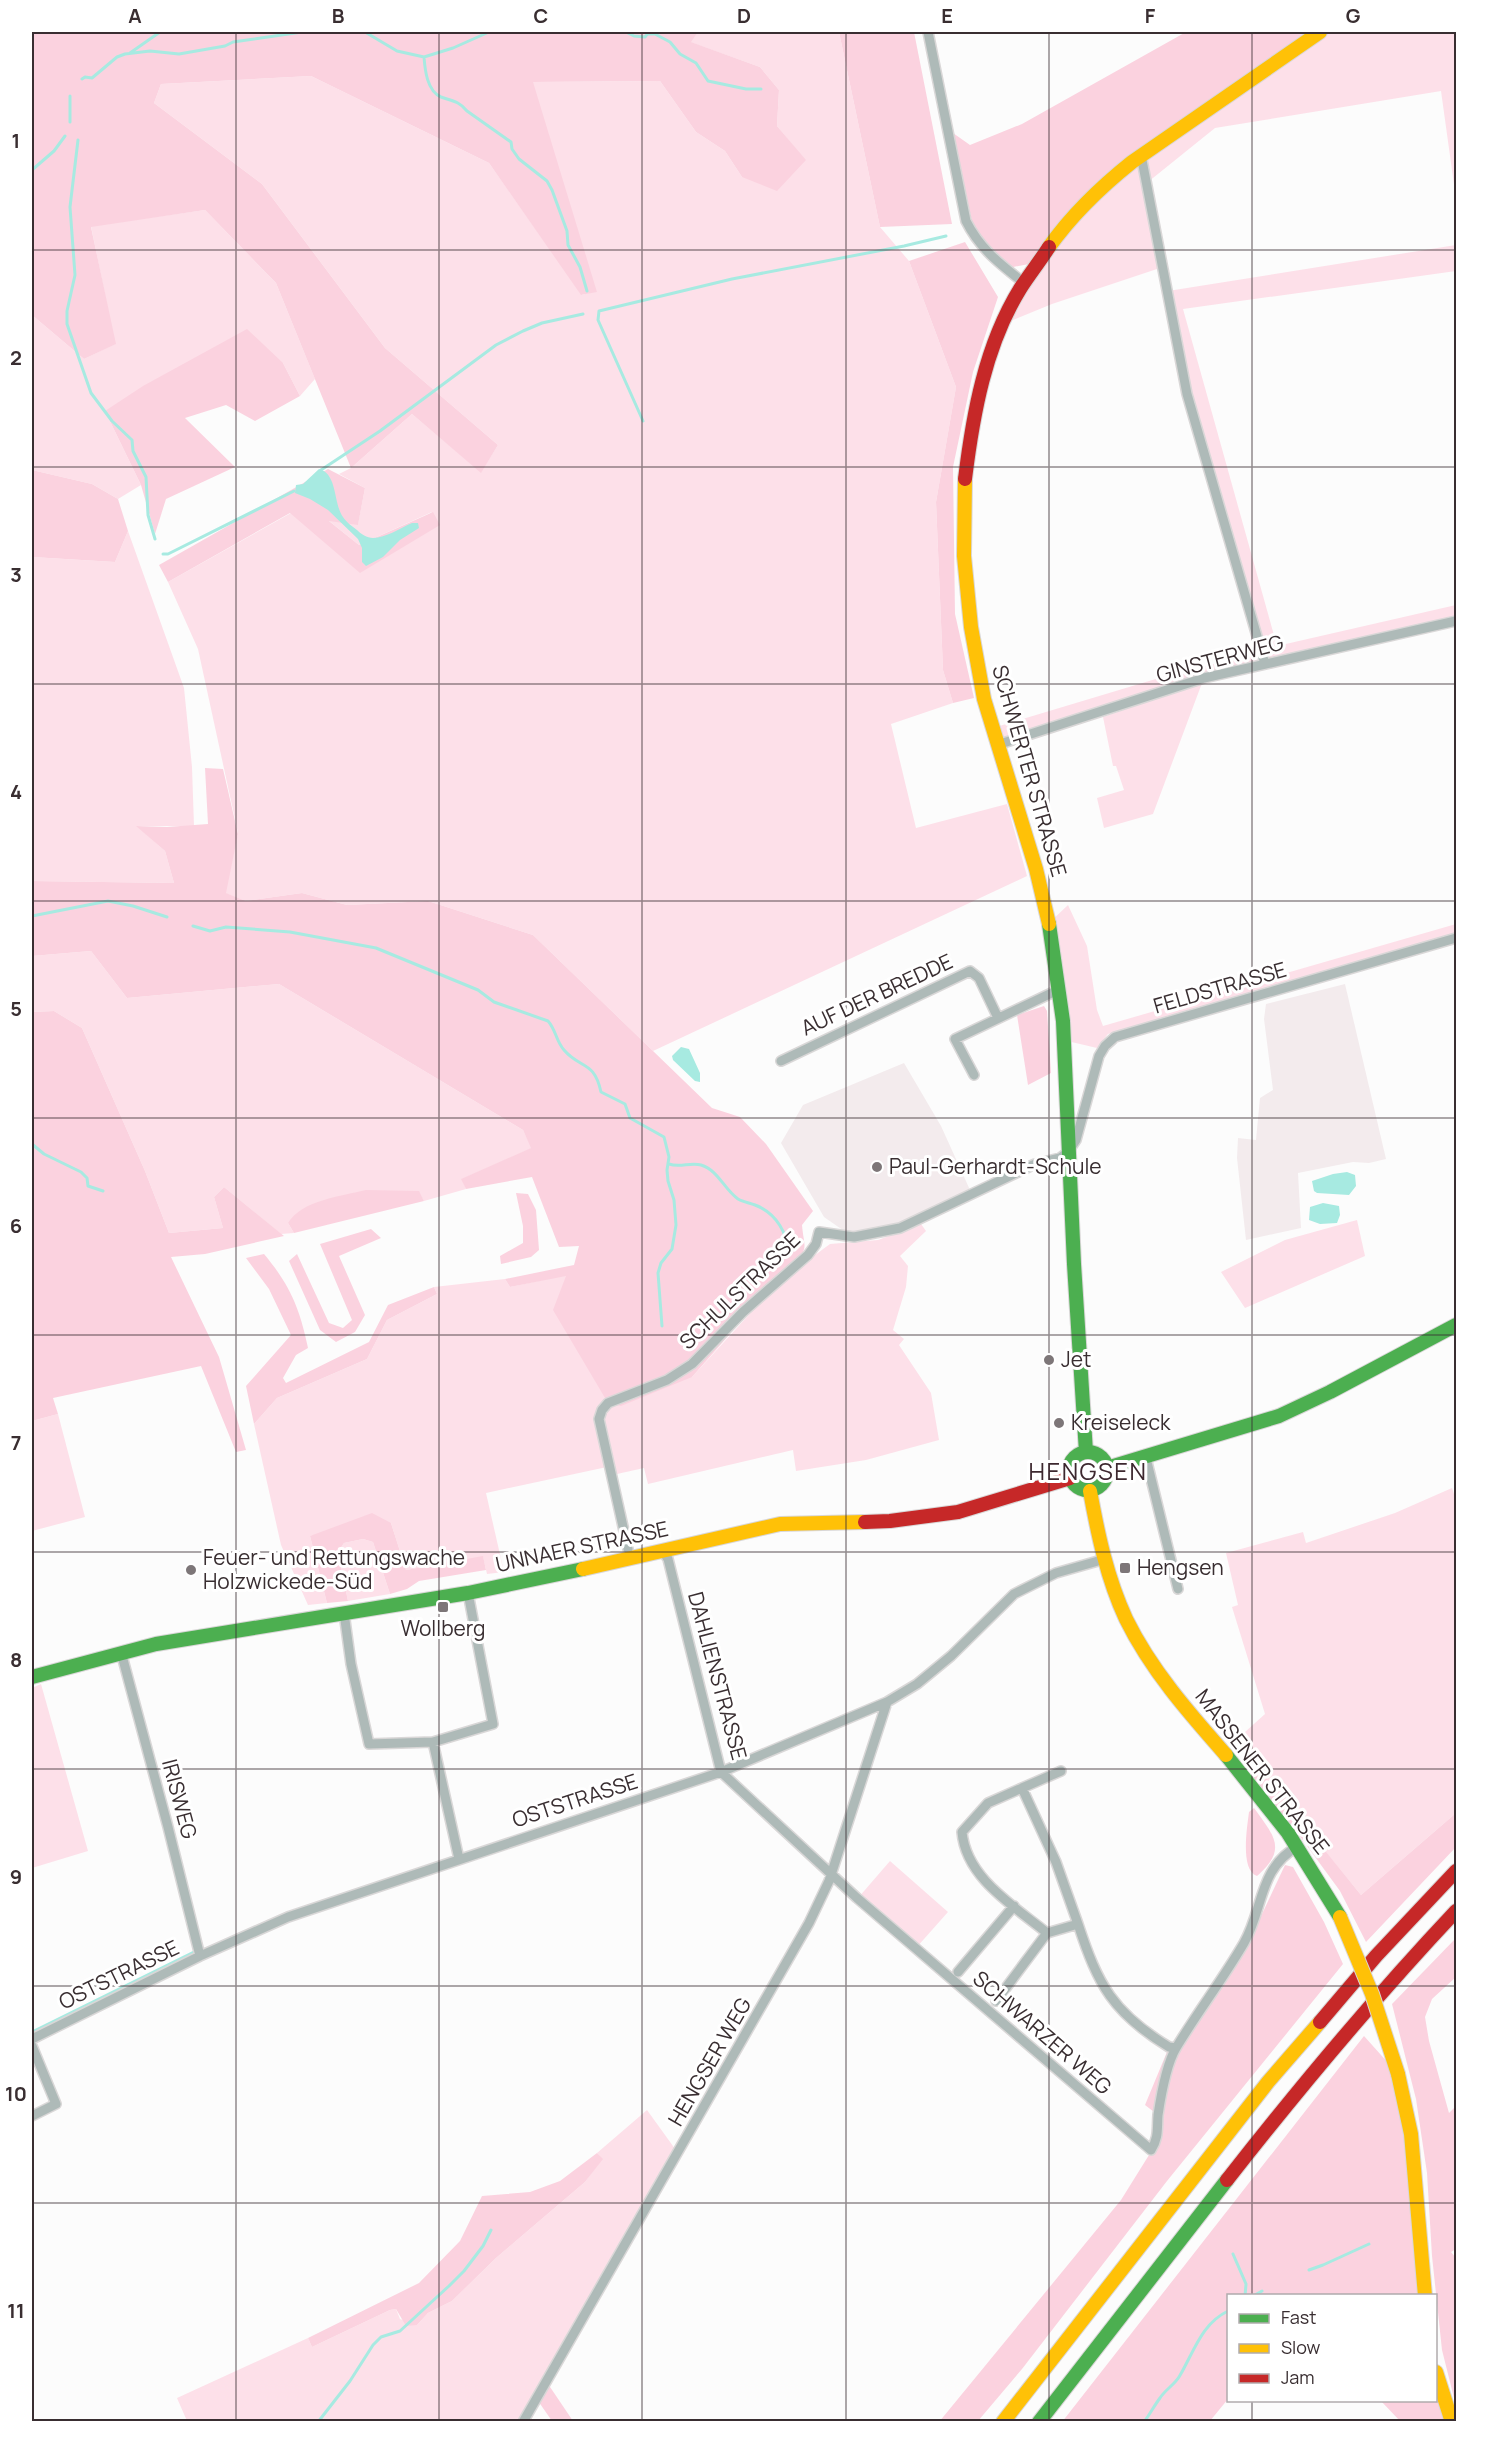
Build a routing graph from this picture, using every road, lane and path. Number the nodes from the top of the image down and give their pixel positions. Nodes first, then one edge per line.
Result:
1 (928, 32) edge
2 (1320, 32) edge
3 (1141, 155) junction
4 (1024, 283) junction
5 (1456, 621) edge
6 (1265, 664) junction
7 (997, 745) junction
8 (1456, 938) edge
9 (1060, 990) junction
10 (998, 1018) junction
11 (781, 1061) dead end
12 (974, 1075) dead end
13 (1068, 1152) junction
14 (1456, 1325) edge
15 (1086, 1452) junction
16 (1146, 1458) junction
17 (1107, 1468) junction
18 (1070, 1478) junction
19 (1090, 1491) junction
20 (628, 1549) dead end
21 (663, 1551) junction
22 (1105, 1559) junction
23 (1178, 1589) dead end
24 (468, 1593) junction
25 (344, 1613) junction
26 (121, 1652) junction
27 (32, 1677) edge
28 (887, 1702) junction
29 (433, 1742) junction
30 (1061, 1771) dead end
31 (721, 1772) junction
32 (1022, 1788) junction
33 (1298, 1846) junction
34 (459, 1859) junction
35 (1456, 1871) edge
36 (832, 1872) junction
37 (1014, 1906) junction
38 (1456, 1911) edge
39 (1078, 1924) junction
40 (1047, 1933) junction
41 (200, 1956) junction
42 (958, 1972) dead end
43 (996, 2001) dead end
44 (32, 2039) edge
45 (32, 2046) edge
46 (1176, 2048) junction
47 (32, 2116) edge
48 (1425, 2294) edge
49 (1437, 2375) edge
50 (523, 2421) edge
51 (1003, 2421) edge
52 (1039, 2421) edge
53 (1452, 2421) edge

1 - 4 street
2 - 3 main road, SCHWERTER STRASSE
3 - 4 main road, SCHWERTER STRASSE
3 - 6 street
4 - 7 main road, SCHWERTER STRASSE
5 - 6 street, GINSTERWEG
6 - 7 street, GINSTERWEG
7 - 9 main road, SCHWERTER STRASSE
8 - 13 street, FELDSTRASSE
9 - 10 street
9 - 13 main road, SCHWERTER STRASSE
10 - 11 street, AUF DER BREDDE
10 - 12 street
13 - 15 main road, SCHWERTER STRASSE
13 - 20 street, SCHULSTRASSE
14 - 16 main road
15 - 17 main road
15 - 18 main road
16 - 17 main road
16 - 23 street
17 - 19 main road
18 - 19 main road
18 - 21 main road, UNNAER STRASSE
19 - 22 main road, MASSENER STRASSE
21 - 24 main road, UNNAER STRASSE
21 - 31 street, DAHLIENSTRASSE
22 - 28 street, OSTSTRASSE
22 - 33 main road, MASSENER STRASSE
24 - 25 main road, UNNAER STRASSE
24 - 29 street
25 - 26 main road, UNNAER STRASSE
25 - 29 street
26 - 27 main road, UNNAER STRASSE
26 - 41 street, IRISWEG
28 - 31 street, OSTSTRASSE
28 - 36 street, HENGSER WEG
29 - 34 street
30 - 32 street
31 - 34 street, OSTSTRASSE
31 - 36 street, DAHLIENSTRASSE
32 - 37 street
32 - 39 street
33 - 46 street
33 - 48 main road, MASSENER STRASSE, bridge
34 - 41 street, OSTSTRASSE
35 - 51 main road
36 - 46 street, SCHWARZER WEG
36 - 50 street, HENGSER WEG
37 - 40 street
37 - 42 street
38 - 52 main road
39 - 40 street
39 - 46 street
40 - 43 street
41 - 44 street, OSTSTRASSE
45 - 47 street
49 - 53 main road

